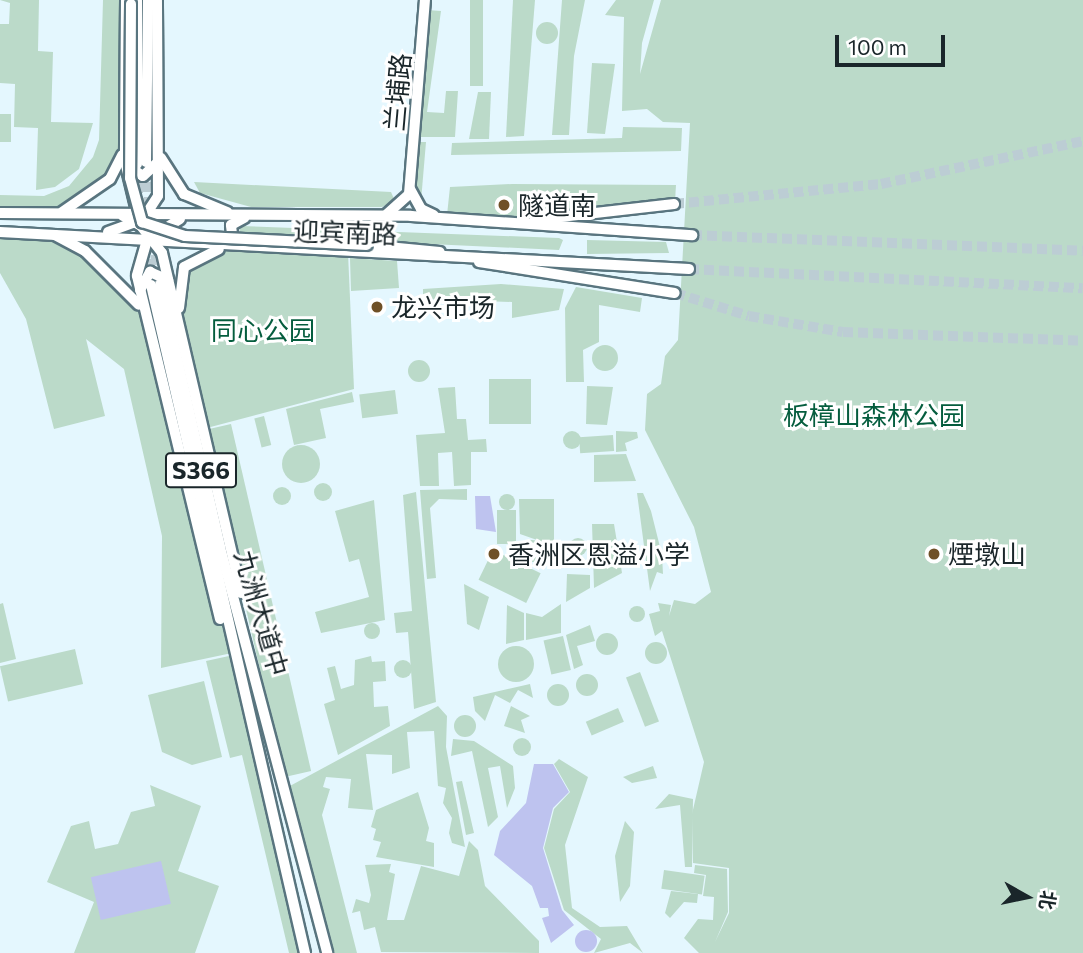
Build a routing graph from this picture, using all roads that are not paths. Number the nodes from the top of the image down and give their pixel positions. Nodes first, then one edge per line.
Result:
1 (148, 0) edge
2 (157, 0) edge
3 (425, 0) edge
4 (131, 1) edge
5 (125, 134) junction
6 (158, 147) junction
7 (158, 160) junction
8 (125, 161) junction
9 (410, 188) junction
10 (674, 204) tunnel mouth
11 (0, 214) edge
12 (25, 214) junction
13 (57, 214) junction
14 (383, 215) junction
15 (201, 216) junction
16 (251, 216) junction
17 (142, 218) junction
18 (440, 218) junction
19 (505, 223) junction
20 (0, 232) edge
21 (25, 232) junction
22 (47, 233) junction
23 (82, 234) junction
24 (692, 234) tunnel mouth
25 (152, 237) junction
26 (232, 247) junction
27 (246, 249) junction
28 (464, 258) junction
29 (690, 269) tunnel mouth
30 (160, 283) junction
31 (139, 291) junction
32 (675, 293) tunnel mouth
33 (144, 318) junction
34 (187, 361) junction
35 (253, 652) junction
36 (232, 653) junction
37 (305, 953) edge
38 (327, 953) edge

1 - 4 main road
2 - 6 main road
3 - 9 main road, 兰埔路
4 - 5 main road
4 - 28 main road, bridge
5 - 8 main road
5 - 13 main road
6 - 7 main road
6 - 16 main road
7 - 8 main road
7 - 17 main road
8 - 17 main road
9 - 14 main road
9 - 18 main road
10 - 19 main road
11 - 12 main road
12 - 13 main road
12 - 21 main road
13 - 17 main road
14 - 16 main road
14 - 18 main road
15 - 16 main road
15 - 17 main road
15 - 25 main road
16 - 27 main road
17 - 23 main road
17 - 25 main road
18 - 19 main road
19 - 24 main road
20 - 21 main road
21 - 22 main road
22 - 23 main road
22 - 33 main road
23 - 25 main road
25 - 26 main road, 迎宾南路
25 - 30 main road
25 - 31 main road
26 - 27 main road, 迎宾南路
26 - 34 main road
27 - 28 main road, 迎宾南路
28 - 29 main road, 迎宾南路
28 - 32 main road
30 - 31 main road
30 - 34 main road
30 - 35 main road, 九洲大道中 / S366
30 - 36 main road, 九洲大道中 / S366
31 - 33 main road
33 - 36 main road
34 - 35 main road
35 - 38 main road, 九洲大道中 / S366
36 - 37 main road, 九洲大道中 / S366

